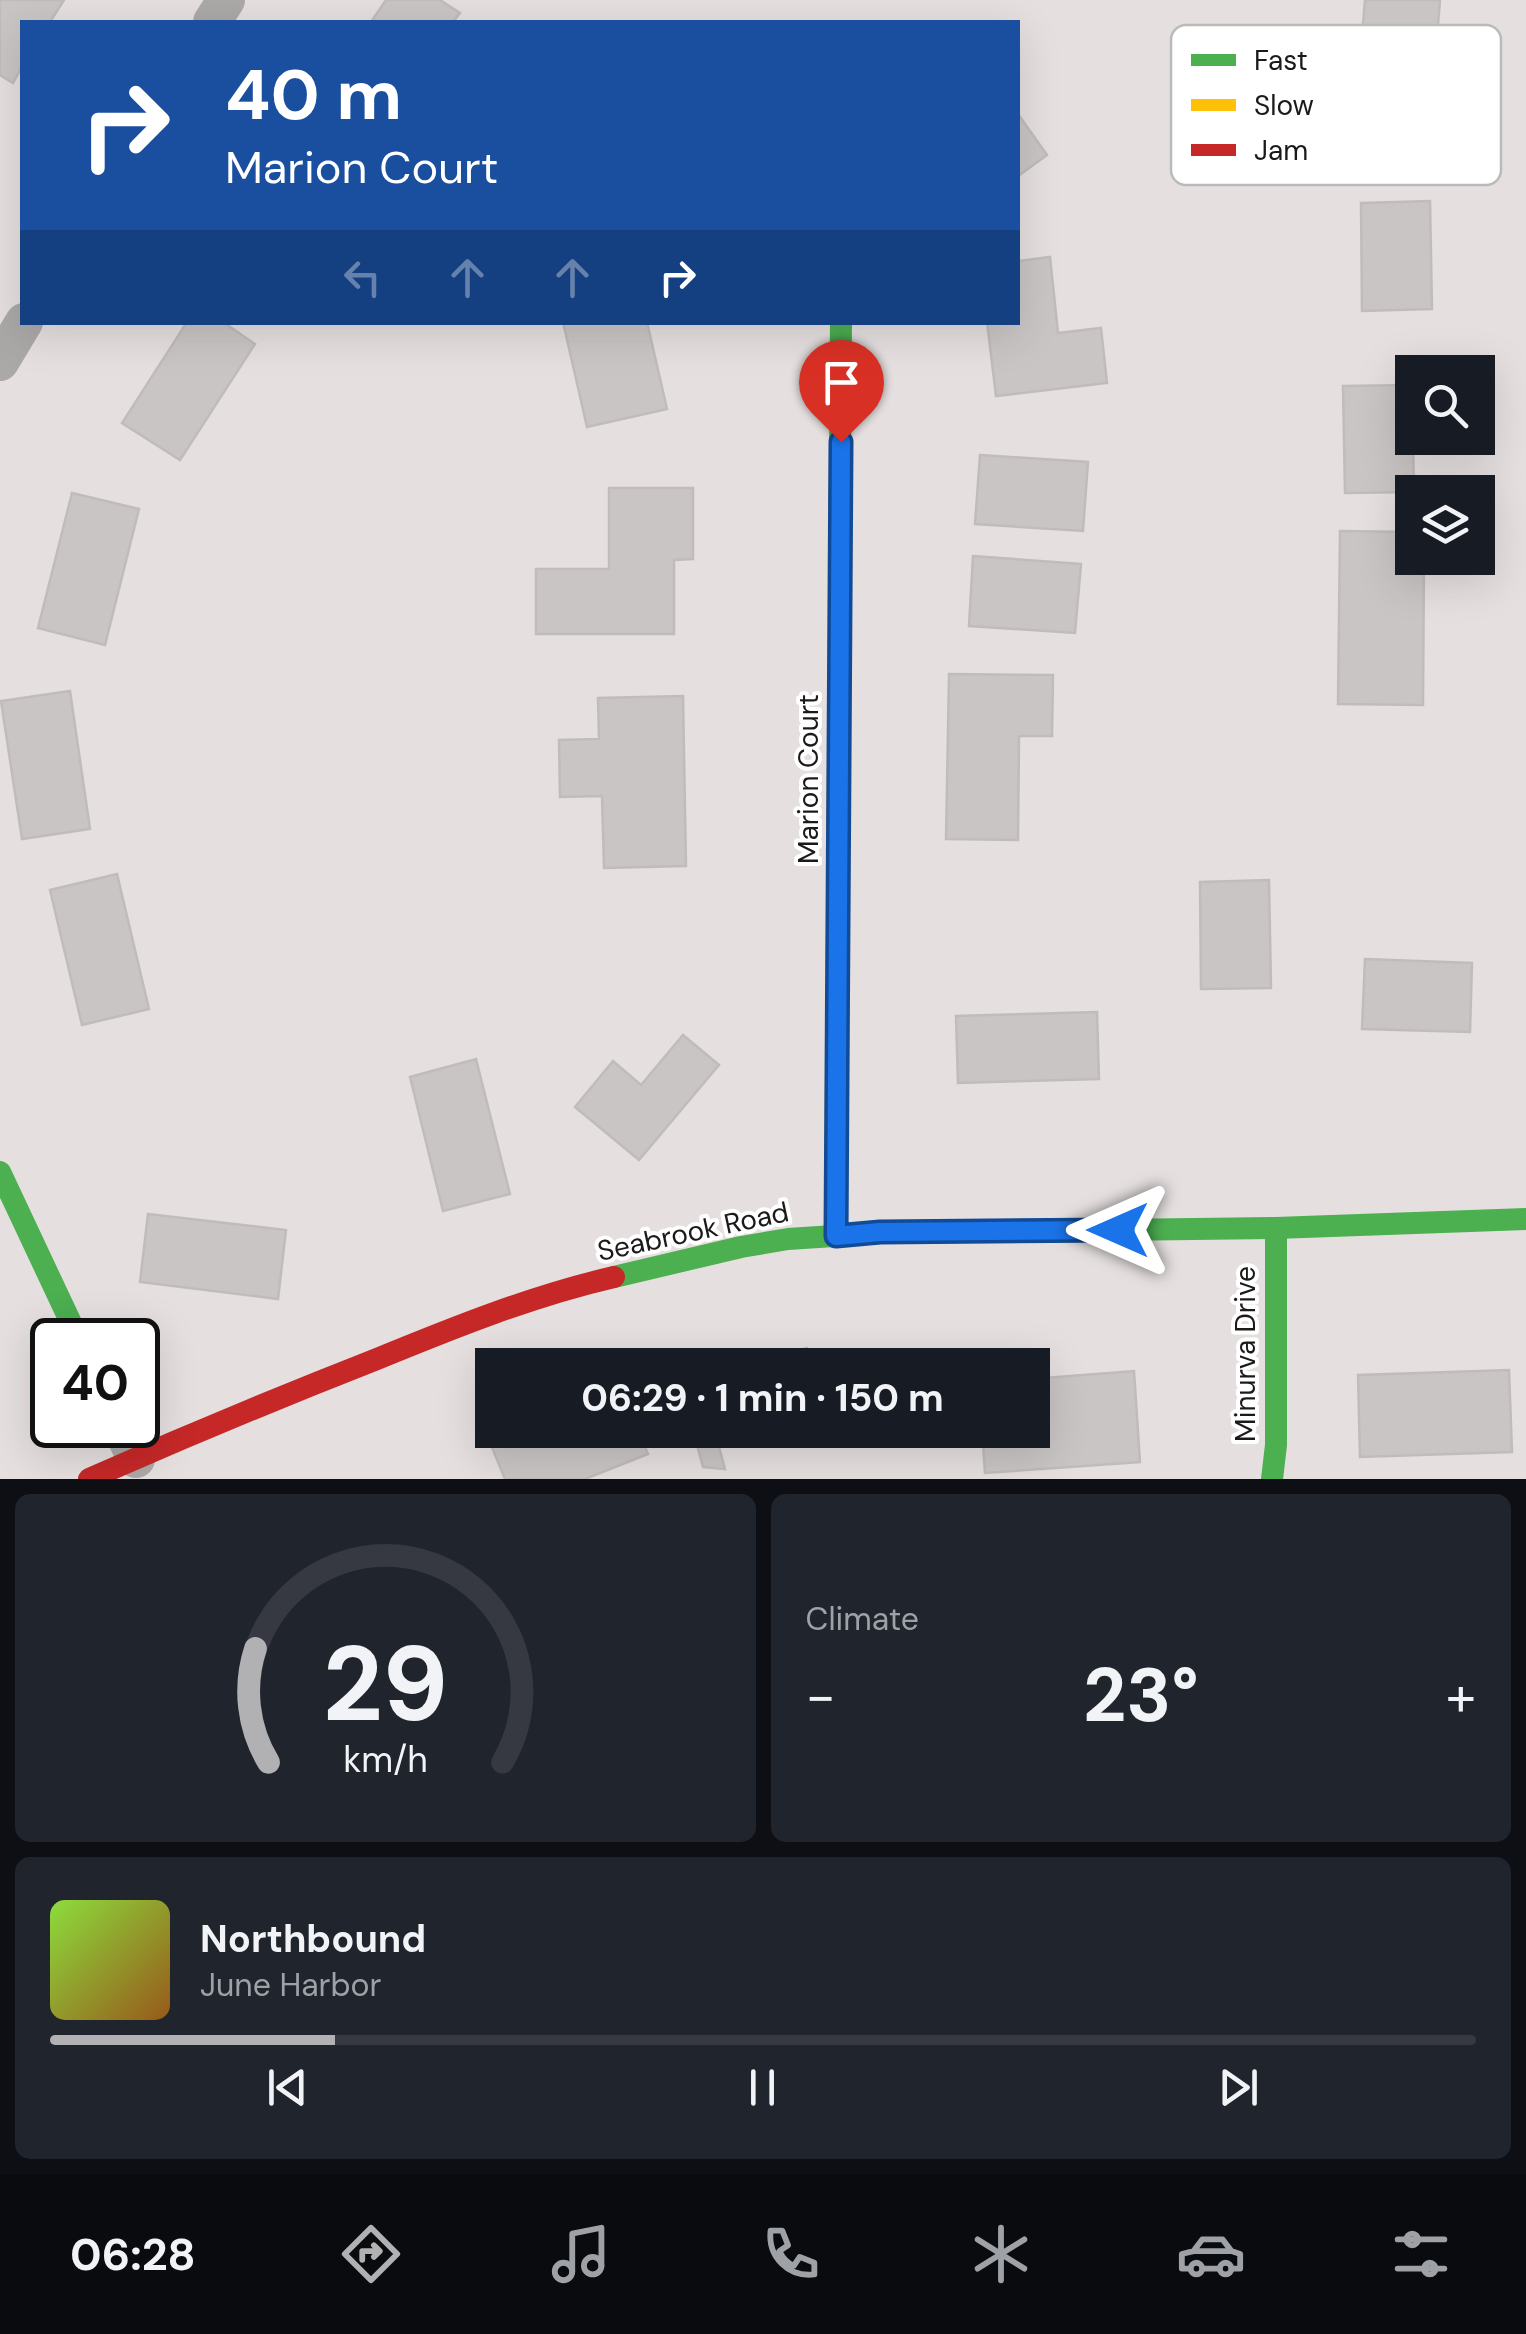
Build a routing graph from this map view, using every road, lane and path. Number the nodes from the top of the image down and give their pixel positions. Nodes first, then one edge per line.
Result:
1 (22, 325) edge
2 (842, 325) edge
3 (0, 362) edge
4 (0, 1172) edge
5 (1526, 1218) edge
6 (1276, 1228) junction
7 (836, 1236) junction
8 (69, 1318) edge
9 (160, 1433) edge
10 (122, 1448) edge
11 (89, 1479) edge
12 (1272, 1479) edge

1 - 3 street
2 - 7 street, Marion Court
4 - 8 street
5 - 6 street, Seabrook Road
6 - 7 street, Seabrook Road
6 - 12 street, Minurva Drive
7 - 9 street, Seabrook Road
10 - 11 street, Seabrook Road

